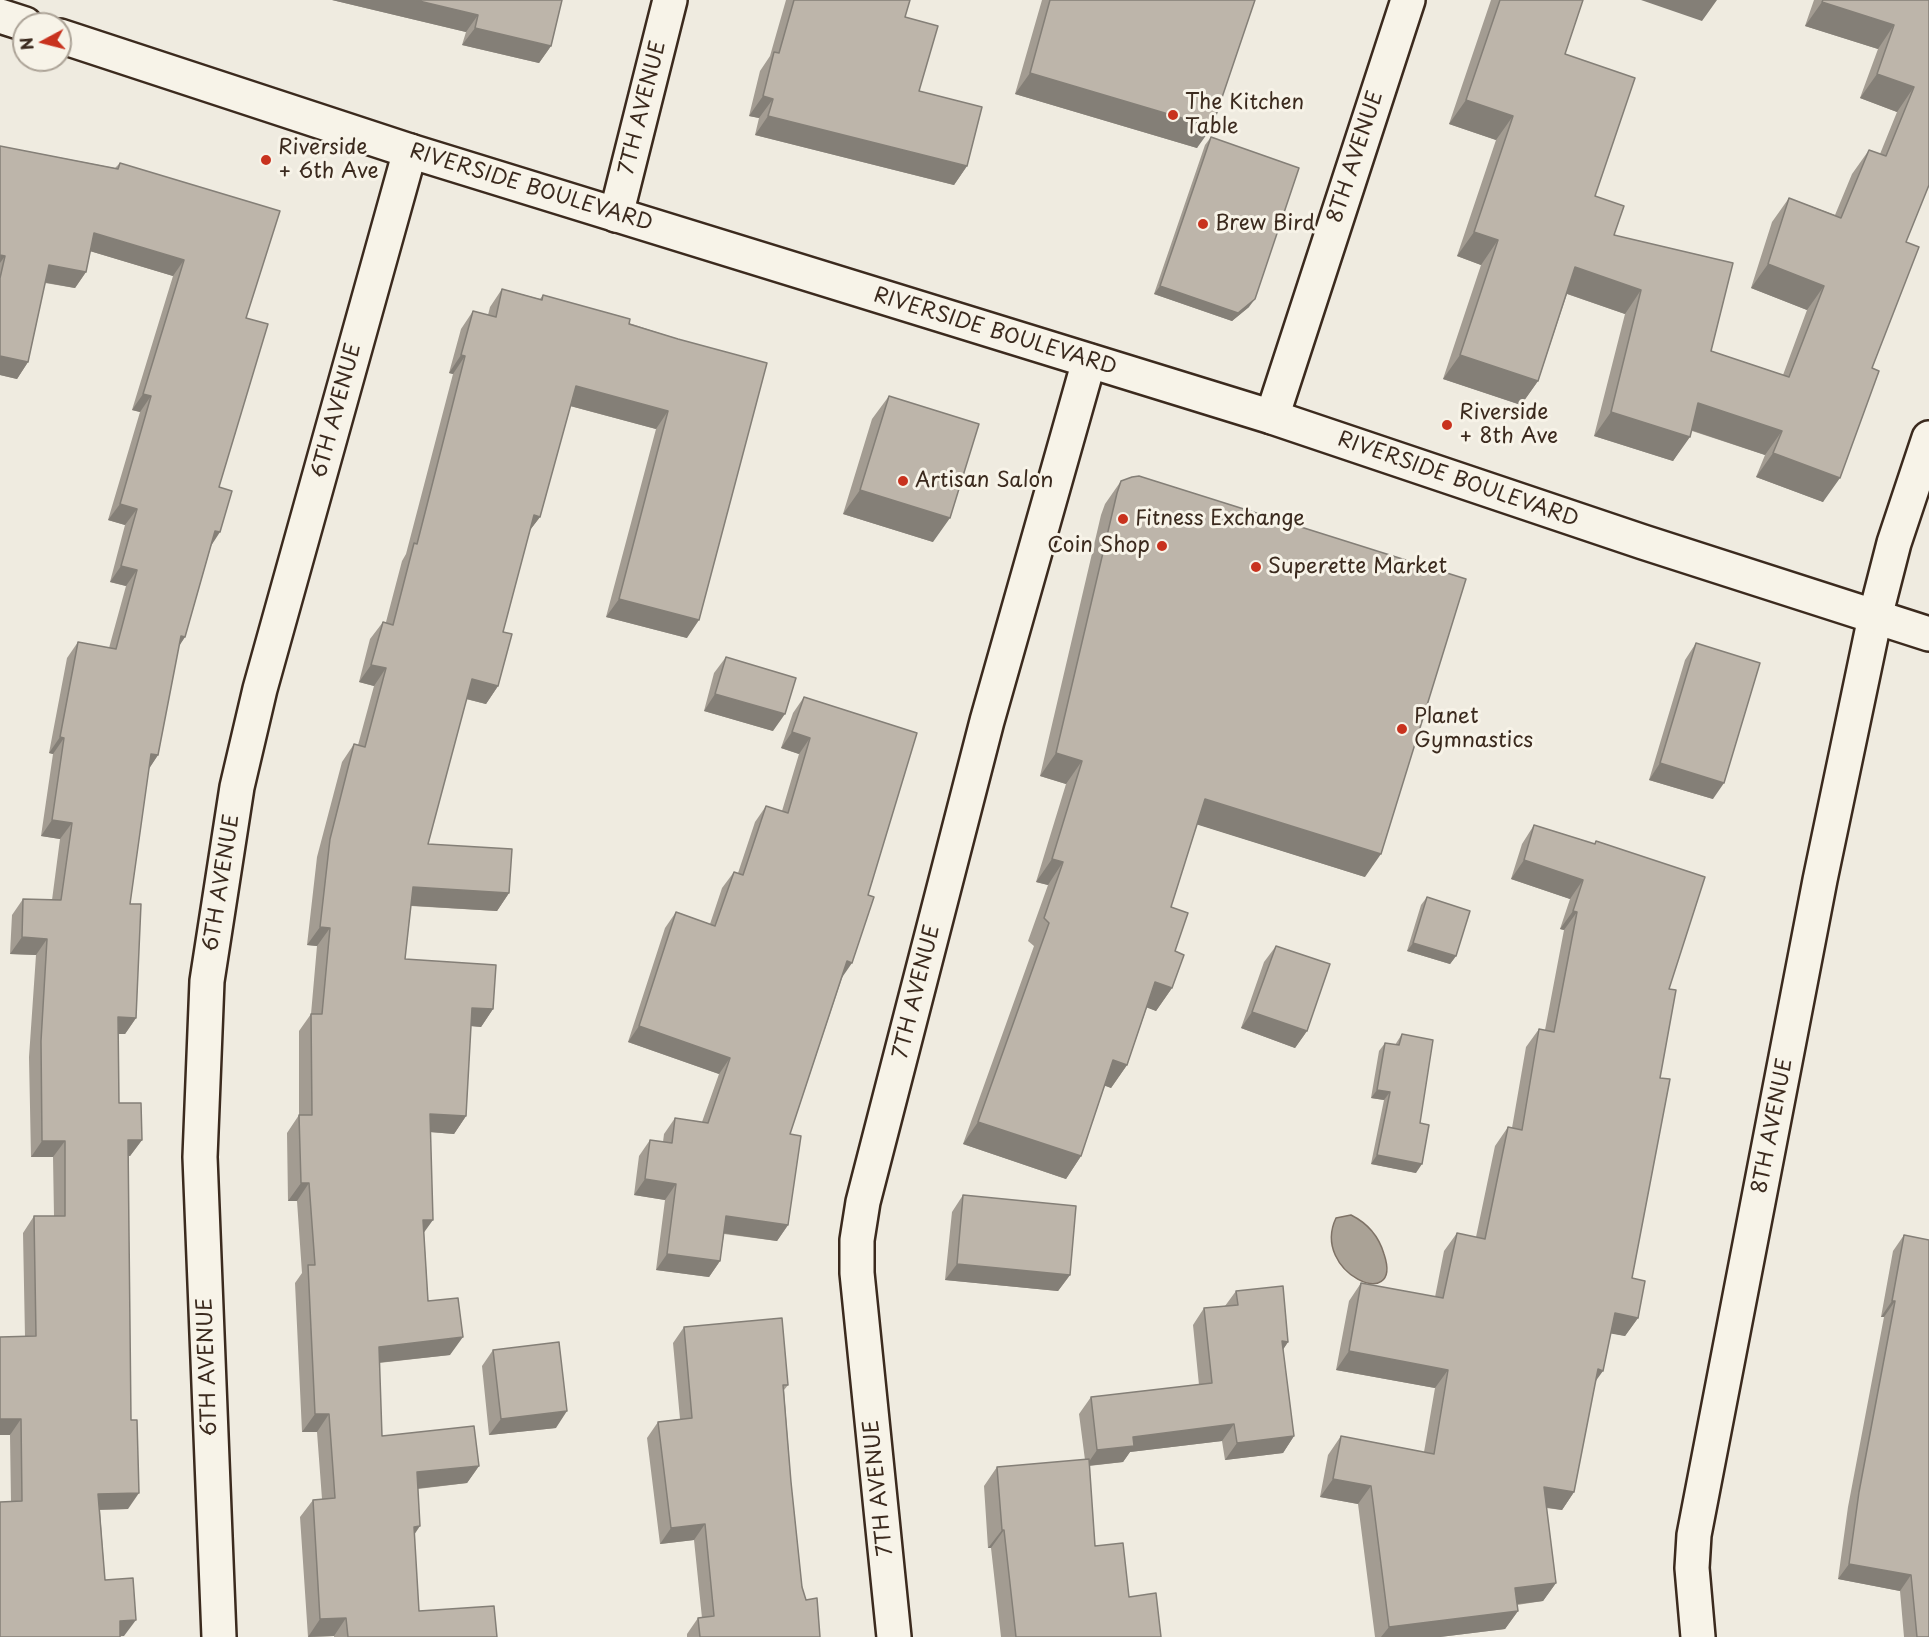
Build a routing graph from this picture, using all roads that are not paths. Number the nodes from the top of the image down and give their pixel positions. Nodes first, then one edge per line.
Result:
1 (670, 0) edge
2 (1408, 0) edge
3 (72, 40) edge
4 (410, 151) junction
5 (616, 215) junction
6 (1089, 361) junction
7 (1272, 417) junction
8 (1929, 438) edge
9 (1875, 617) junction
10 (1929, 634) edge
11 (219, 1637) edge
12 (894, 1637) edge
13 (1698, 1637) edge

1 - 5 street, 7TH AVENUE
2 - 7 street, 8TH AVENUE
3 - 4 street, RIVERSIDE BOULEVARD
4 - 5 street, RIVERSIDE BOULEVARD
4 - 11 street, 6TH AVENUE
5 - 6 street, RIVERSIDE BOULEVARD
6 - 7 street, RIVERSIDE BOULEVARD
6 - 12 street, 7TH AVENUE
7 - 9 street, RIVERSIDE BOULEVARD
8 - 9 street, 8TH AVENUE
9 - 10 street, RIVERSIDE BOULEVARD
9 - 13 street, 8TH AVENUE

